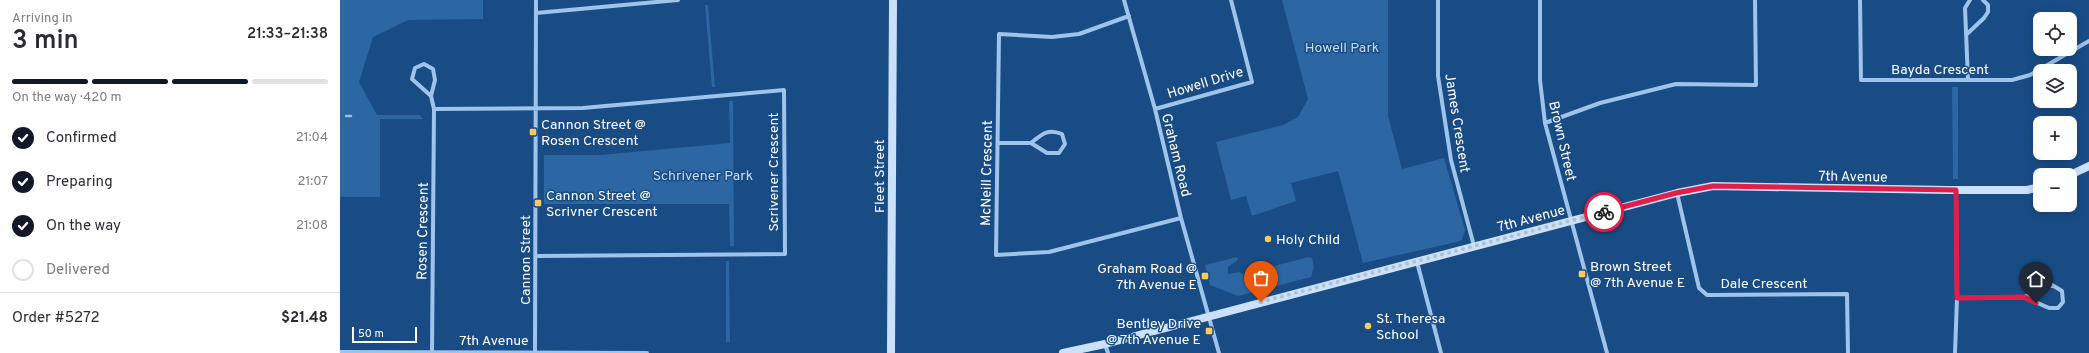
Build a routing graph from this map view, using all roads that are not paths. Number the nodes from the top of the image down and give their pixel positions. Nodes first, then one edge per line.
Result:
1 (536, 0) edge
2 (678, 0) edge
3 (893, 0) edge
4 (1124, 0) edge
5 (1231, 0) edge
6 (1438, 0) edge
7 (1540, 0) edge
8 (1755, 0) edge
9 (1860, 0) edge
10 (1970, 0) edge
11 (1983, 0) edge
12 (536, 13) junction
13 (1129, 16) junction
14 (1967, 34) junction
15 (2089, 41) edge
16 (1968, 80) junction
17 (431, 96) junction
18 (536, 108) junction
19 (434, 109) junction
20 (1155, 109) junction
21 (1545, 123) junction
22 (998, 143) junction
23 (1031, 143) junction
24 (2089, 166) edge
25 (2077, 172) edge
26 (2033, 189) edge
27 (1956, 190) junction
28 (1676, 193) junction
29 (1181, 218) junction
30 (1571, 220) junction
31 (1474, 246) junction
32 (536, 256) junction
33 (1416, 262) junction
34 (2024, 297) junction
35 (1957, 298) junction
36 (1209, 316) junction
37 (1105, 344) junction
38 (340, 352) edge
39 (432, 352) edge
40 (535, 353) edge
41 (647, 353) edge
42 (892, 353) edge
43 (1063, 353) edge
44 (1108, 353) edge
45 (1219, 353) edge
46 (1441, 353) edge
47 (1607, 353) edge
48 (1848, 353) edge
49 (1955, 353) edge

1 - 12 street, Cannon Street
2 - 12 street
3 - 42 street, Fleet Street
4 - 13 street, Graham Road
5 - 20 street, Howell Drive
6 - 31 street, James Crescent
7 - 21 street, Brown Street
8 - 21 street
9 - 16 street, Bayda Crescent
10 - 14 street
11 - 14 street
12 - 18 street, Cannon Street
13 - 20 street, Graham Road
13 - 22 street, McNeill Crescent
14 - 16 street
15 - 16 street, Bayda Crescent
17 - 17 street, Rosen Crescent
17 - 19 street, Rosen Crescent
18 - 19 street
18 - 32 street, Cannon Street
18 - 32 street, Scrivener Crescent
19 - 39 street, Rosen Crescent
20 - 29 street, Graham Road
21 - 30 street, Brown Street
22 - 23 street
22 - 29 street, McNeill Crescent
23 - 23 street
24 - 25 street
26 - 27 street, 7th Avenue
27 - 28 street, 7th Avenue
27 - 35 street
28 - 30 street, 7th Avenue
28 - 48 street, Dale Crescent
29 - 36 street, Graham Road
30 - 31 street, 7th Avenue
30 - 47 street, Brown Street
31 - 33 street, 7th Avenue
32 - 40 street, Cannon Street
33 - 36 street, 7th Avenue
33 - 46 street
34 - 34 street
34 - 35 street
35 - 49 street
36 - 37 street, 7th Avenue
36 - 45 street, Graham Road
37 - 43 street, 7th Avenue
37 - 44 street
38 - 39 street, 7th Avenue
39 - 40 street, 7th Avenue
40 - 41 street, 7th Avenue

